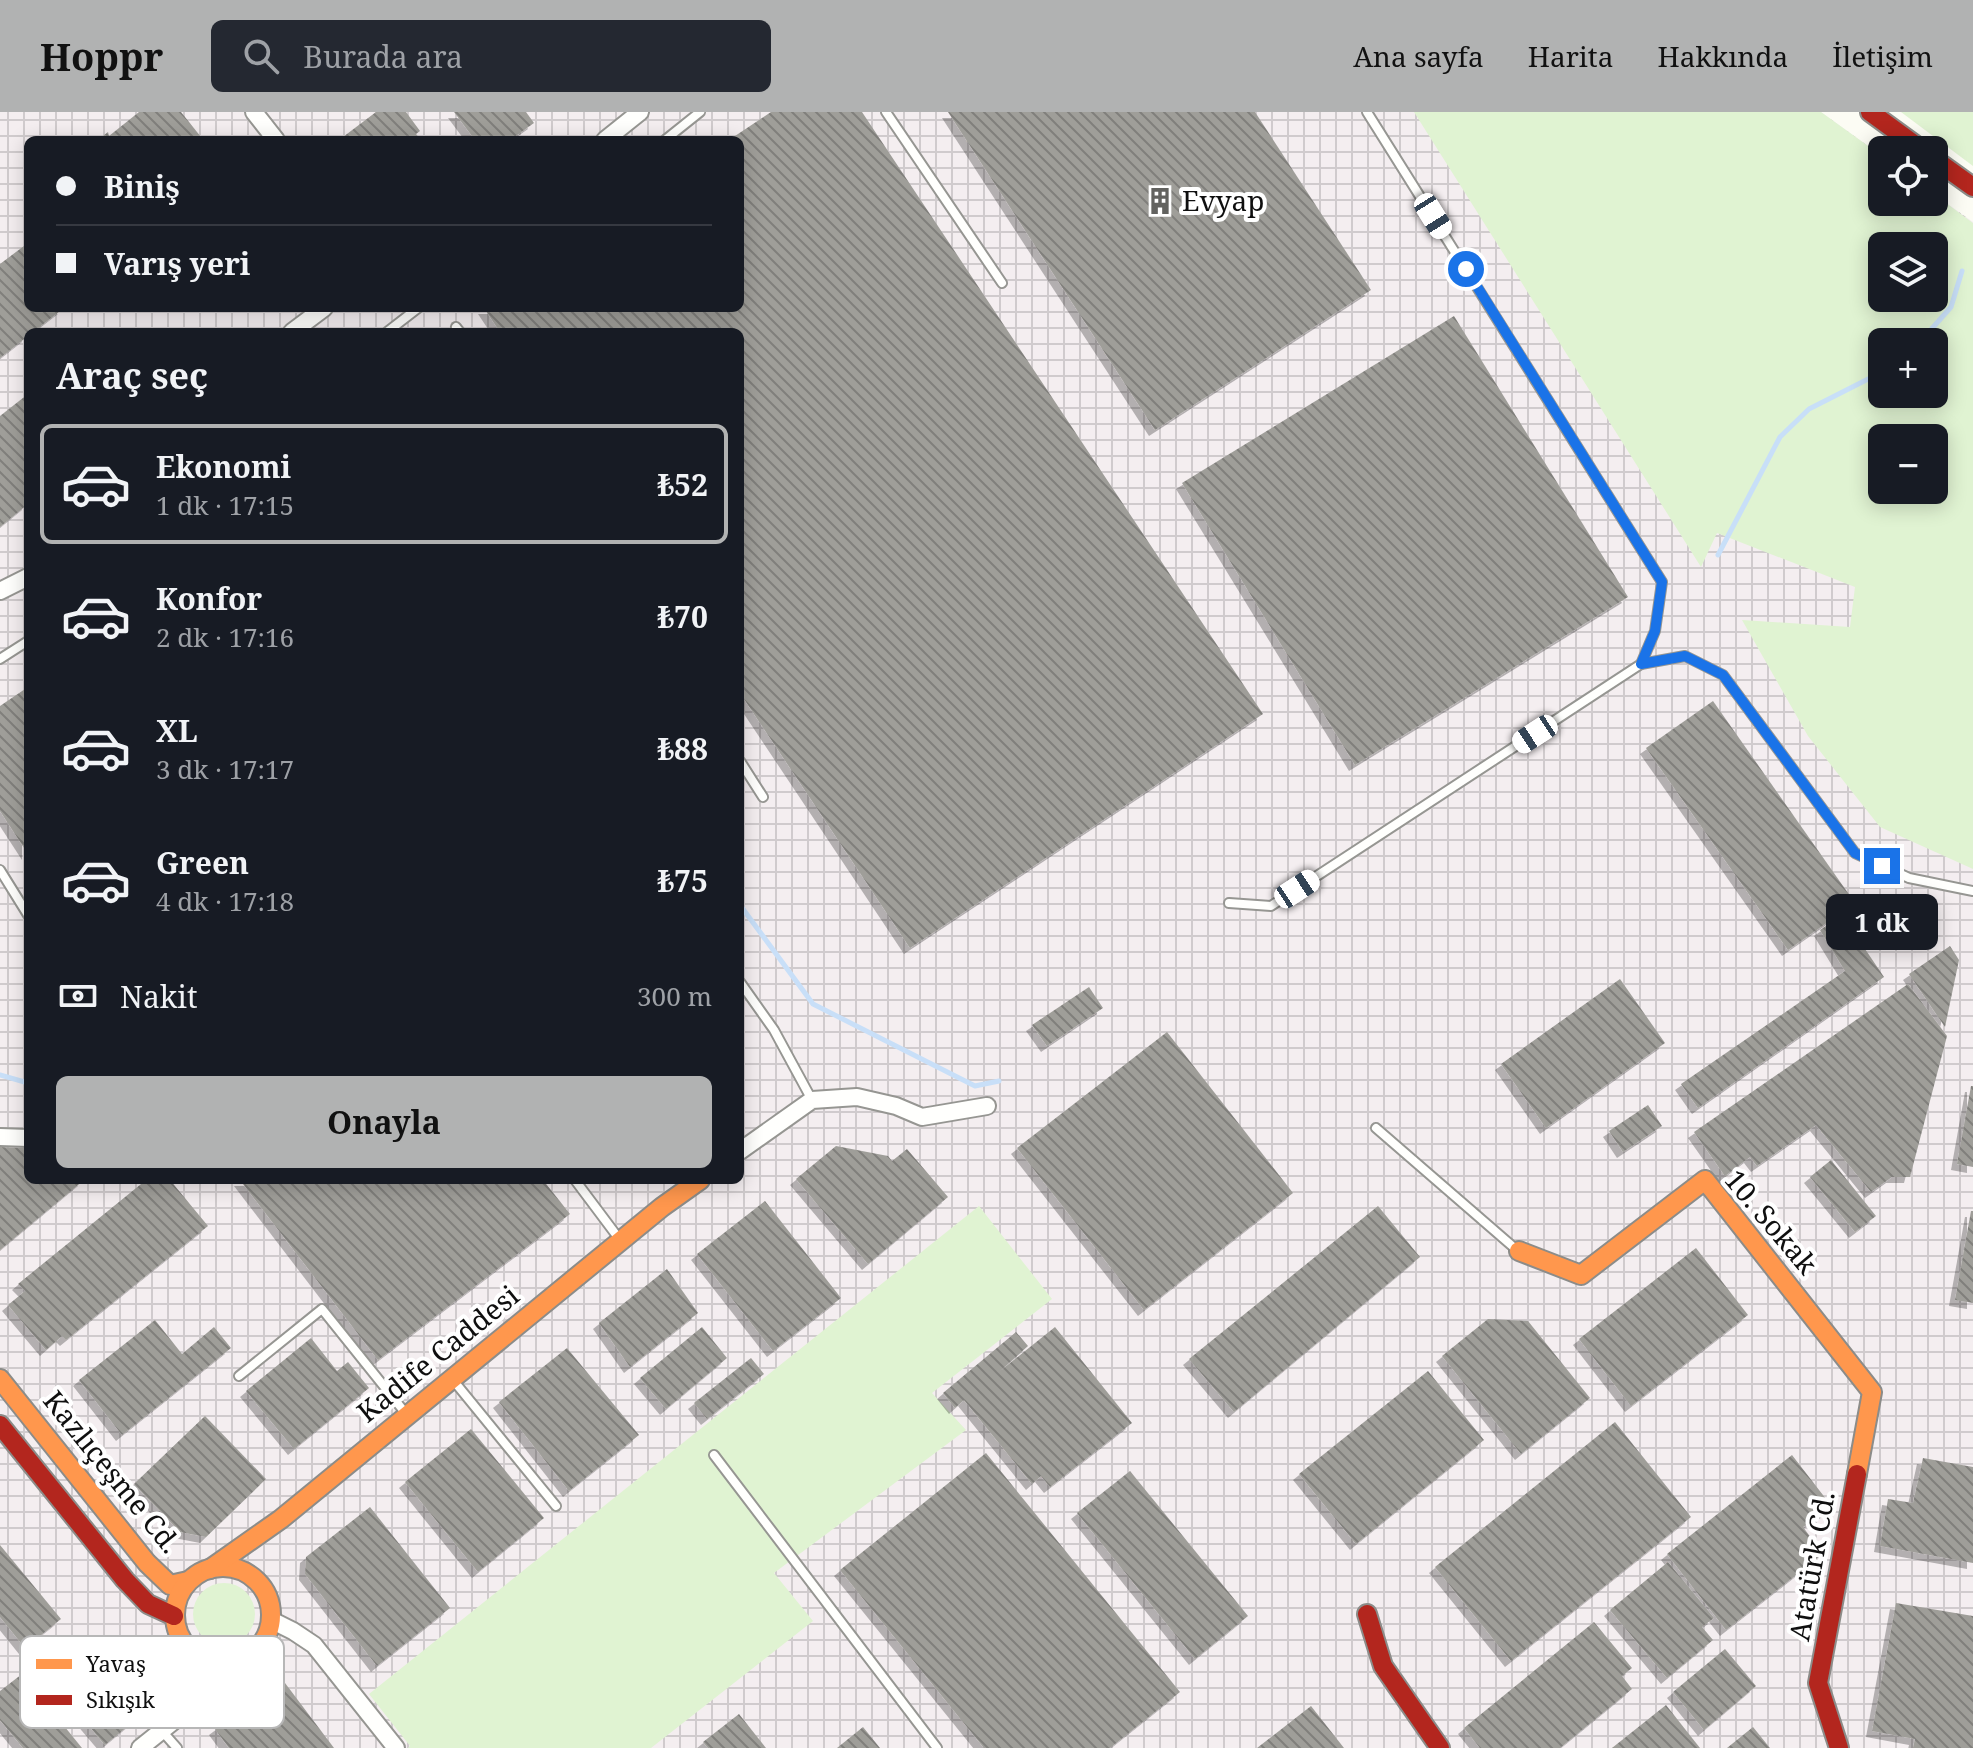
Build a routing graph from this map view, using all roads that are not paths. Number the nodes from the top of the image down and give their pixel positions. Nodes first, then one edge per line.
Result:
1 (254, 112) edge
2 (640, 112) edge
3 (700, 112) edge
4 (886, 112) edge
5 (1367, 112) edge
6 (1870, 112) edge
7 (273, 136) edge
8 (610, 136) edge
9 (670, 136) edge
10 (1903, 136) edge
11 (1948, 169) edge
12 (1973, 187) edge
13 (1002, 283) dead end
14 (319, 312) edge
15 (413, 312) edge
16 (297, 328) edge
17 (392, 328) edge
18 (24, 579) edge
19 (0, 591) edge
20 (24, 644) edge
21 (0, 659) edge
22 (1641, 664) junction
23 (744, 767) edge
24 (763, 797) dead end
25 (0, 870) edge
26 (1973, 891) edge
27 (1229, 903) dead end
28 (24, 909) edge
29 (744, 988) edge
30 (812, 1100) junction
31 (987, 1106) dead end
32 (1376, 1128) dead end
33 (0, 1137) edge
34 (24, 1138) edge
35 (744, 1148) edge
36 (578, 1184) edge
37 (694, 1184) edge
38 (620, 1241) junction
39 (1519, 1251) joint
40 (239, 1376) dead end
41 (0, 1379) edge
42 (452, 1379) junction
43 (1872, 1392) joint
44 (407, 1415) junction
45 (0, 1425) edge
46 (714, 1455) dead end
47 (556, 1506) dead end
48 (210, 1569) junction
49 (188, 1581) junction
50 (1367, 1614) dead end
51 (174, 1616) junction
52 (271, 1620) junction
53 (180, 1636) edge
54 (266, 1636) edge
55 (165, 1728) edge
56 (162, 1730) junction
57 (140, 1748) edge
58 (177, 1748) edge
59 (396, 1748) edge
60 (937, 1748) edge
61 (1440, 1748) edge
62 (1839, 1748) edge

1 - 7 street
2 - 8 street
3 - 9 lane
4 - 13 lane
5 - 22 lane
6 - 10 street
11 - 12 street
14 - 16 street
15 - 17 lane
18 - 19 street
20 - 21 lane
22 - 26 lane
22 - 27 lane
23 - 24 lane
25 - 28 lane
29 - 30 lane
30 - 31 street
30 - 35 street
32 - 39 lane
33 - 34 street
36 - 38 lane
37 - 38 street, Kadife Caddesi
38 - 42 street, Kadife Caddesi
39 - 43 street, 10. Sokak
40 - 44 lane
41 - 49 street, Kazlıçeşme Cd.
42 - 44 street, Kadife Caddesi
42 - 47 lane
43 - 62 street, Atatürk Cd.
44 - 48 street, Kadife Caddesi
45 - 51 street
46 - 60 lane
48 - 49 street
48 - 52 street
49 - 51 street
50 - 61 street
51 - 53 street
52 - 54 street
52 - 59 street
55 - 56 street
56 - 57 street
56 - 58 lane

